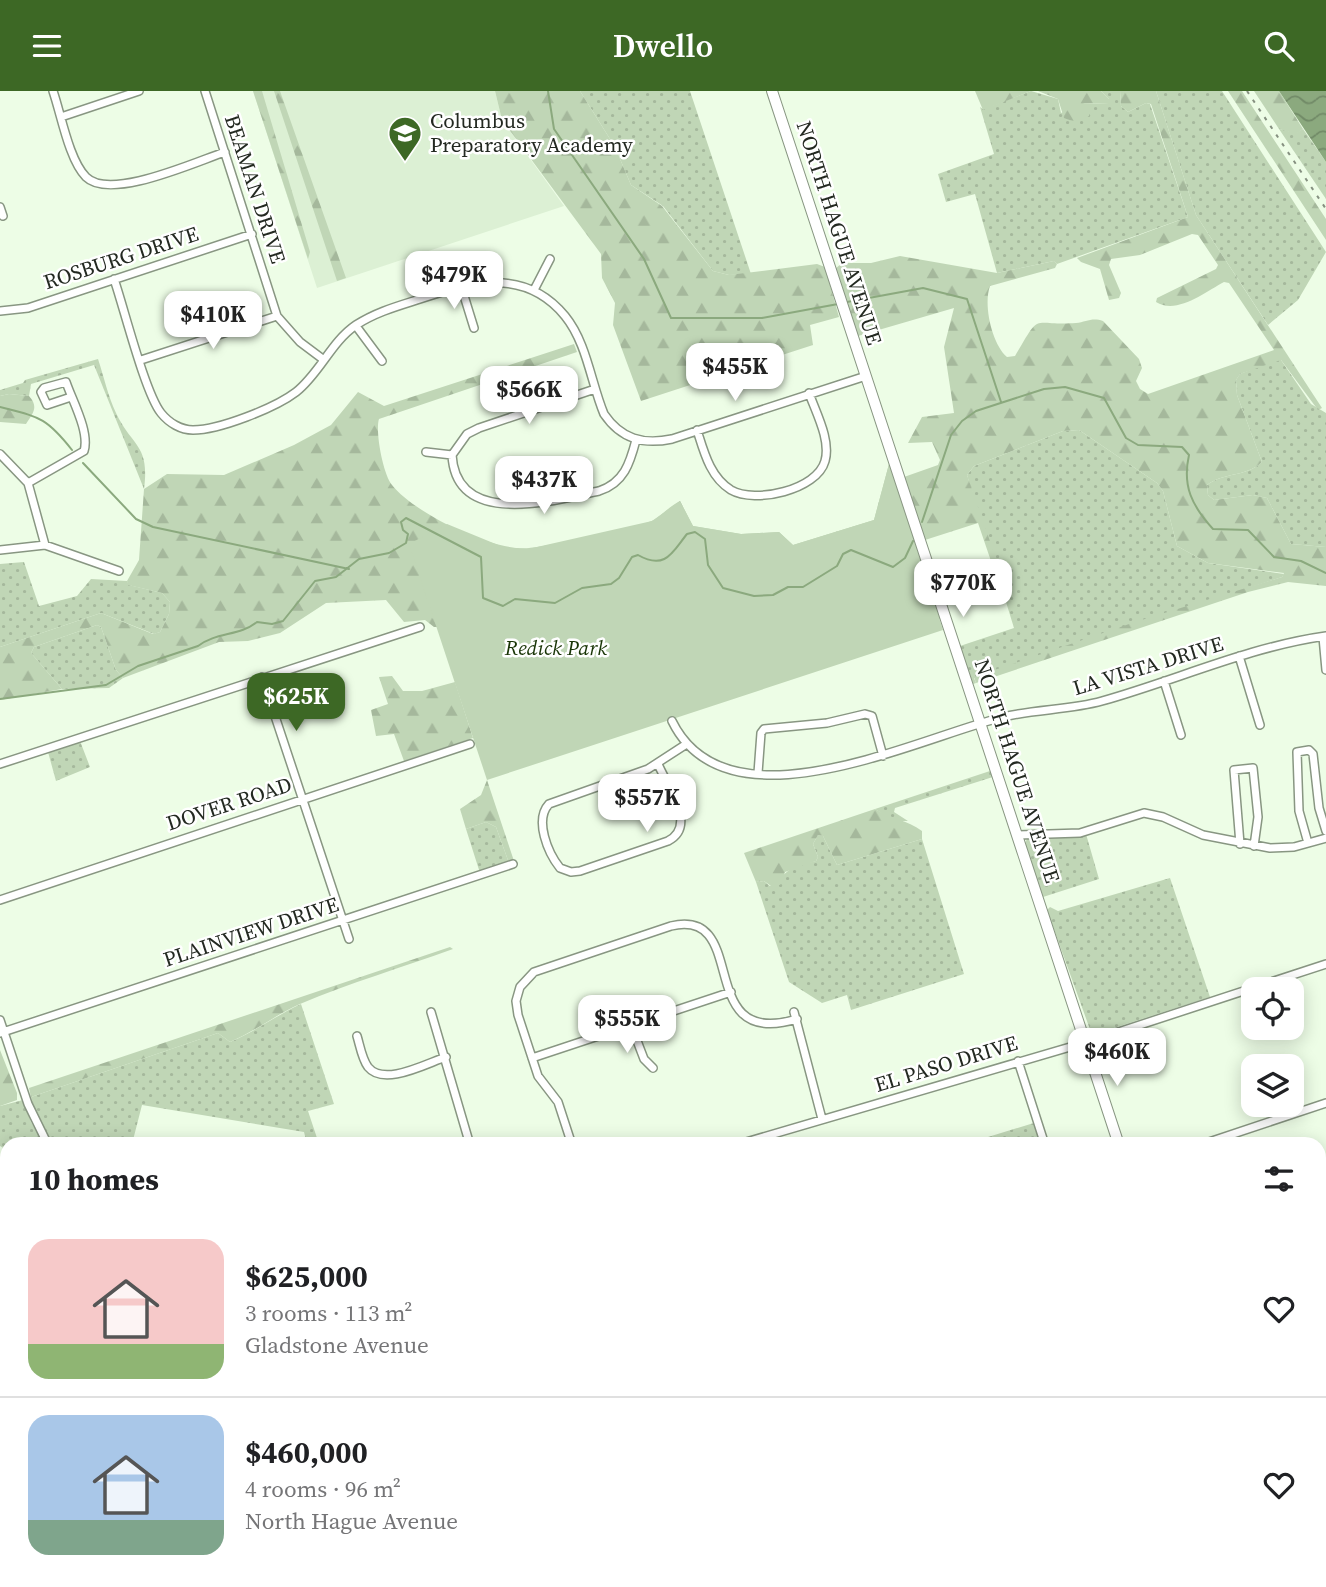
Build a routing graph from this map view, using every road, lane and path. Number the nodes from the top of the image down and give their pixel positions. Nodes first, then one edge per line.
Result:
1 (53, 91) edge
2 (139, 91) edge
3 (205, 91) edge
4 (772, 91) edge
5 (61, 117) junction
6 (225, 152) junction
7 (252, 234) junction
8 (550, 259) dead end
9 (114, 279) junction
10 (461, 286) junction
11 (534, 290) junction
12 (0, 311) edge
13 (278, 316) junction
14 (356, 325) junction
15 (474, 328) dead end
16 (324, 360) junction
17 (141, 361) junction
18 (382, 361) dead end
19 (866, 376) junction
20 (595, 390) junction
21 (810, 393) junction
22 (71, 397) dead end
23 (697, 430) junction
24 (636, 440) junction
25 (426, 452) dead end
26 (0, 454) edge
27 (452, 455) junction
28 (28, 483) junction
29 (45, 545) junction
30 (0, 549) edge
31 (119, 571) dead end
32 (420, 627) dead end
33 (1324, 637) edge
34 (1239, 656) junction
35 (1326, 670) edge
36 (262, 677) junction
37 (1164, 681) junction
38 (672, 722) dead end
39 (982, 723) junction
40 (1260, 725) dead end
41 (1181, 735) dead end
42 (470, 744) dead end
43 (685, 745) junction
44 (883, 755) junction
45 (0, 764) edge
46 (658, 764) junction
47 (758, 773) junction
48 (302, 798) junction
49 (1326, 831) edge
50 (1018, 835) junction
51 (1326, 838) edge
52 (1308, 843) junction
53 (1240, 844) junction
54 (1254, 846) junction
55 (513, 864) dead end
56 (0, 899) edge
57 (343, 919) junction
58 (349, 939) dead end
59 (1326, 964) edge
60 (731, 992) junction
61 (431, 1012) dead end
62 (0, 1020) edge
63 (631, 1025) junction
64 (2, 1033) edge
65 (357, 1036) dead end
66 (1085, 1042) junction
67 (446, 1057) junction
68 (532, 1058) junction
69 (1018, 1061) junction
70 (653, 1068) dead end
71 (1326, 1103) edge
72 (822, 1119) junction
73 (44, 1137) edge
74 (468, 1137) edge
75 (570, 1137) edge
76 (762, 1137) edge
77 (1042, 1137) edge
78 (1116, 1137) edge
79 (1224, 1137) edge

1 - 5 street
2 - 5 street
3 - 6 street, BEAMAN DRIVE
4 - 19 main road, NORTH HAGUE AVENUE
5 - 6 street
6 - 7 street, BEAMAN DRIVE
7 - 9 street, ROSBURG DRIVE
7 - 13 street, BEAMAN DRIVE
8 - 11 street
9 - 12 street, ROSBURG DRIVE
9 - 17 street
10 - 11 street
10 - 14 street
10 - 15 street
11 - 20 street
13 - 16 street, BEAMAN DRIVE
13 - 17 street
14 - 16 street
14 - 18 street
16 - 17 street
19 - 21 street
19 - 39 main road, NORTH HAGUE AVENUE
20 - 24 street
20 - 27 street
21 - 23 street
21 - 23 street
22 - 28 street
23 - 24 street
24 - 27 street
25 - 27 street
26 - 28 street
28 - 29 street
29 - 30 street
29 - 31 street
32 - 36 street
33 - 34 street, LA VISTA DRIVE
33 - 35 street
34 - 37 street, LA VISTA DRIVE
34 - 40 street
36 - 45 street
36 - 48 street
37 - 39 street, LA VISTA DRIVE
37 - 41 street
38 - 43 street, LA VISTA DRIVE
39 - 44 street, LA VISTA DRIVE
39 - 50 main road, NORTH HAGUE AVENUE
42 - 48 street, DOVER ROAD
43 - 46 street
43 - 47 street, LA VISTA DRIVE
44 - 47 street, LA VISTA DRIVE
44 - 47 street
46 - 46 street
48 - 56 street, DOVER ROAD
48 - 57 street
49 - 52 street
50 - 53 street
50 - 66 main road, NORTH HAGUE AVENUE
51 - 52 street
52 - 54 street
53 - 54 street
53 - 54 street
55 - 57 street, PLAINVIEW DRIVE
57 - 58 street
57 - 64 street, PLAINVIEW DRIVE
59 - 66 street, EL PASO DRIVE
60 - 63 street
60 - 68 street
60 - 72 street
61 - 67 street
62 - 64 street
63 - 68 street
63 - 70 street
64 - 73 street
65 - 67 street
66 - 69 street, EL PASO DRIVE
66 - 78 main road, NORTH HAGUE AVENUE
67 - 74 street
68 - 75 street
69 - 72 street, EL PASO DRIVE
69 - 77 street
71 - 79 street
72 - 76 street, EL PASO DRIVE

